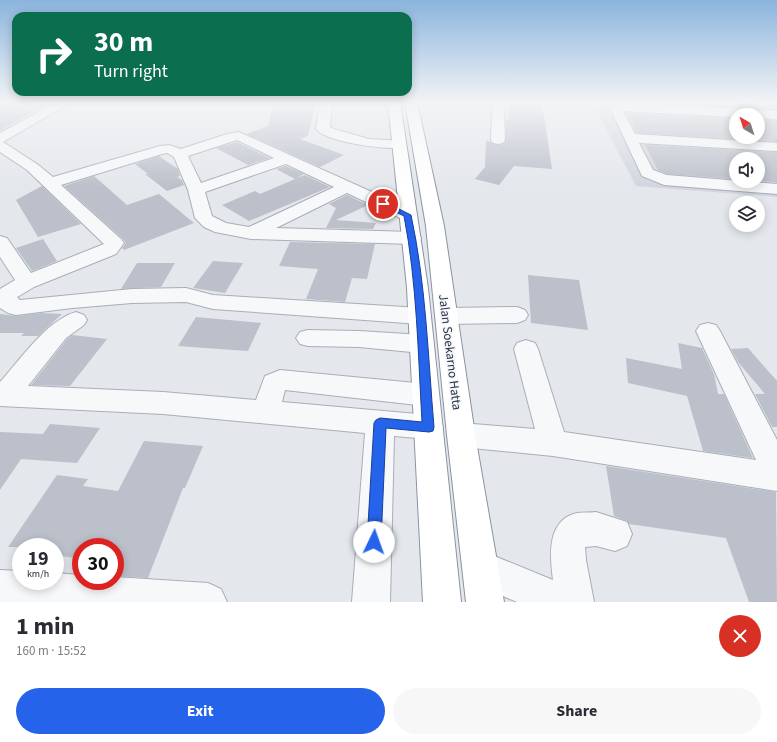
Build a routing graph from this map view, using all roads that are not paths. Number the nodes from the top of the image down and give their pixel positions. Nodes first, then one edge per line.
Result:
1 (16, 130) edge
2 (325, 130) edge
3 (397, 130) edge
4 (416, 130) edge
5 (498, 130) edge
6 (626, 130) edge
7 (630, 138) junction
8 (0, 139) edge
9 (498, 140) dead end
10 (399, 144) junction
11 (0, 146) edge
12 (777, 147) edge
13 (180, 154) junction
14 (286, 159) junction
15 (51, 183) junction
16 (346, 187) junction
17 (777, 189) edge
18 (196, 190) junction
19 (408, 215) junction
20 (251, 233) junction
21 (412, 238) junction
22 (0, 242) edge
23 (27, 282) junction
24 (3, 297) edge
25 (517, 315) dead end
26 (420, 316) junction
27 (447, 316) junction
28 (76, 320) dead end
29 (708, 331) dead end
30 (308, 338) dead end
31 (422, 344) junction
32 (526, 349) dead end
33 (2, 395) edge
34 (426, 395) junction
35 (269, 402) dead end
36 (380, 423) junction
37 (429, 427) junction
38 (461, 435) junction
39 (553, 443) junction
40 (777, 471) edge
41 (777, 477) edge
42 (615, 534) dead end
43 (484, 586) edge
44 (0, 588) edge
45 (208, 602) edge
46 (371, 602) edge
47 (442, 602) edge
48 (561, 602) edge
49 (575, 602) edge

1 - 8 street
2 - 10 street
3 - 10 highway, Jalan Soekarno Hatta
4 - 27 highway, Jalan Soekarno Hatta
5 - 9 street
6 - 7 street
7 - 12 street
7 - 17 street
10 - 19 highway, Jalan Soekarno Hatta
11 - 15 street
13 - 14 street
13 - 15 street
13 - 18 street
14 - 16 street
14 - 18 street
15 - 23 street
16 - 19 street
16 - 20 street
18 - 20 street
19 - 21 highway, Jalan Soekarno Hatta
20 - 21 street
21 - 26 highway, Jalan Soekarno Hatta
22 - 23 street
23 - 24 street
24 - 26 street
25 - 27 street
26 - 31 highway, Jalan Soekarno Hatta
27 - 38 highway, Jalan Soekarno Hatta
28 - 33 street
29 - 40 street
30 - 31 street
31 - 34 highway, Jalan Soekarno Hatta
32 - 39 street
33 - 36 street
34 - 35 street
34 - 37 highway, Jalan Soekarno Hatta
36 - 37 street
36 - 46 street
37 - 47 highway, Jalan Soekarno Hatta
38 - 39 street
38 - 43 highway, Jalan Soekarno Hatta
39 - 41 street
42 - 49 street
43 - 48 street
44 - 45 street

